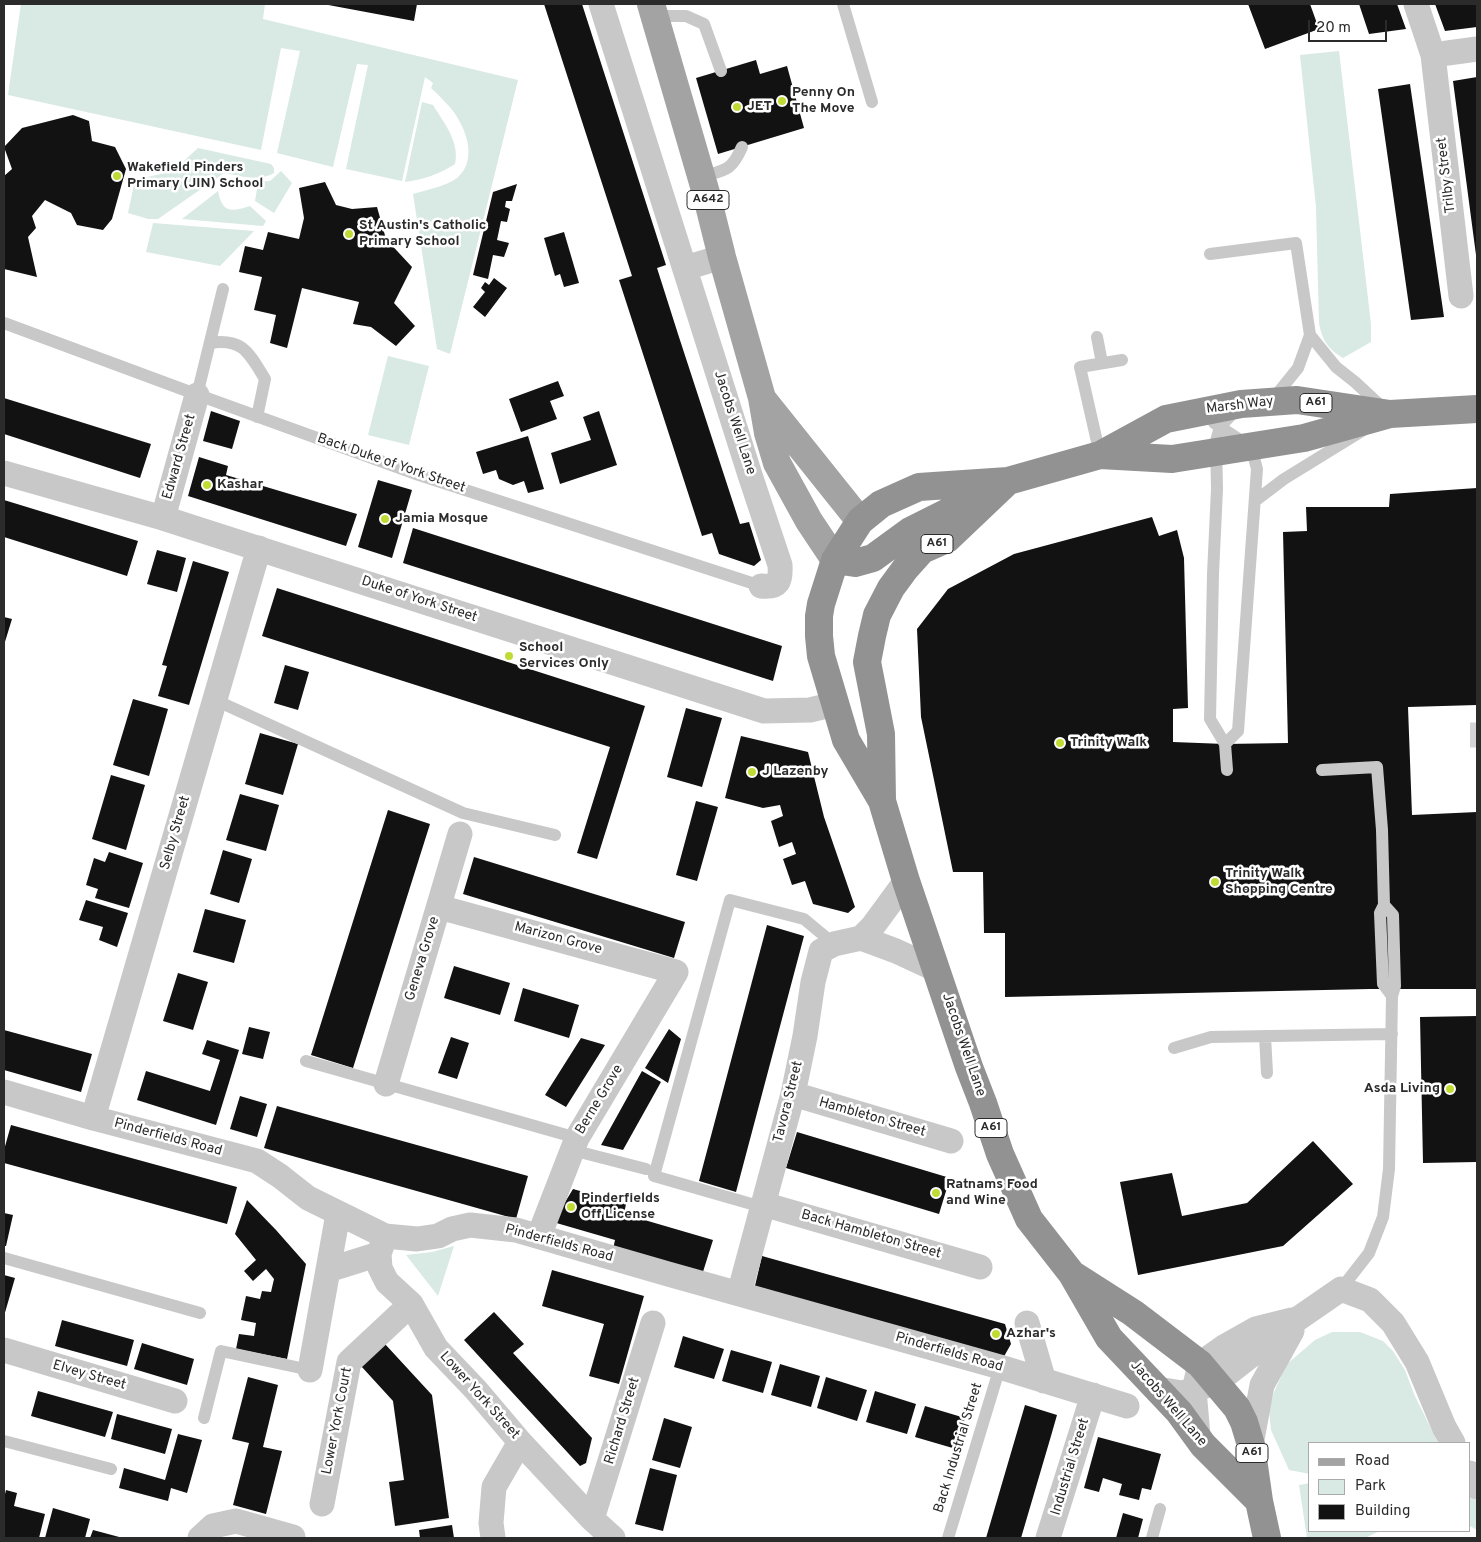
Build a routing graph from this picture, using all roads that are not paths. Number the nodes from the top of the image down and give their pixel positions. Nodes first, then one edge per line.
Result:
1 (601, 4) edge
2 (844, 4) edge
3 (1416, 4) edge
4 (652, 10) edge
5 (1477, 49) edge
6 (1433, 55) junction
7 (720, 71) dead end
8 (872, 102) dead end
9 (742, 147) dead end
10 (700, 177) junction
11 (1210, 254) dead end
12 (722, 257) junction
13 (685, 268) junction
14 (223, 289) dead end
15 (1461, 296) dead end
16 (4, 323) edge
17 (1310, 335) junction
18 (1097, 337) dead end
19 (210, 343) junction
20 (1122, 360) dead end
21 (1102, 363) junction
22 (197, 395) junction
23 (762, 398) junction
24 (1271, 401) junction
25 (1241, 404) junction
26 (1477, 409) edge
27 (1193, 412) junction
28 (1390, 414) junction
29 (257, 417) junction
30 (1220, 427) junction
31 (1250, 447) junction
32 (1216, 453) junction
33 (1100, 455) junction
34 (4, 473) edge
35 (1008, 482) junction
36 (1256, 501) junction
37 (163, 518) junction
38 (860, 521) junction
39 (259, 548) junction
40 (873, 558) junction
41 (835, 560) junction
42 (770, 583) joint
43 (878, 615) junction
44 (215, 700) junction
45 (835, 704) junction
46 (1225, 744) junction
47 (1226, 770) dead end
48 (1322, 770) dead end
49 (882, 802) junction
50 (460, 834) dead end
51 (555, 834) dead end
52 (906, 882) junction
53 (439, 906) junction
54 (862, 938) junction
55 (834, 944) junction
56 (937, 970) junction
57 (676, 972) joint
58 (1392, 1034) junction
59 (1265, 1036) junction
60 (1174, 1048) dead end
61 (306, 1061) dead end
62 (1266, 1073) dead end
63 (386, 1084) junction
64 (4, 1092) edge
65 (793, 1094) junction
66 (93, 1118) junction
67 (951, 1141) dead end
68 (575, 1144) junction
69 (646, 1168) dead end
70 (762, 1206) junction
71 (338, 1214) junction
72 (539, 1236) junction
73 (382, 1245) junction
74 (4, 1258) edge
75 (980, 1266) dead end
76 (328, 1270) junction
77 (1072, 1274) junction
78 (1341, 1289) junction
79 (738, 1294) junction
80 (411, 1304) junction
81 (200, 1313) dead end
82 (1299, 1318) junction
83 (653, 1323) dead end
84 (1027, 1323) dead end
85 (4, 1350) edge
86 (1000, 1367) junction
87 (310, 1370) joint
88 (1204, 1379) junction
89 (1044, 1380) junction
90 (1158, 1389) junction
91 (1093, 1395) junction
92 (175, 1401) dead end
93 (1127, 1406) dead end
94 (204, 1418) dead end
95 (1198, 1436) junction
96 (4, 1441) edge
97 (520, 1442) junction
98 (1452, 1442) edge
99 (1251, 1445) junction
100 (111, 1469) dead end
101 (1471, 1475) edge
102 (1477, 1487) edge
103 (1259, 1501) junction
104 (322, 1504) dead end
105 (1160, 1509) dead end
106 (592, 1519) junction
107 (293, 1536) dead end
108 (200, 1538) edge
109 (493, 1538) edge
110 (613, 1538) edge
111 (948, 1538) edge
112 (1048, 1538) edge
113 (1152, 1538) edge
114 (1266, 1538) edge

1 - 13 street, Jacobs Well Lane
2 - 8 lane
3 - 6 street, Trilby Street
4 - 7 lane
4 - 10 main road, Jacobs Well Lane / A642
5 - 6 street
6 - 15 street, Trilby Street
9 - 10 lane
10 - 12 main road, Jacobs Well Lane / A642
11 - 17 lane
12 - 13 street
12 - 23 main road, Jacobs Well Lane / A642
13 - 42 street, Jacobs Well Lane
14 - 19 lane
16 - 22 lane, Back Duke of York Street
17 - 24 lane
17 - 28 lane
18 - 21 lane
19 - 22 lane
19 - 29 lane
20 - 21 lane
21 - 33 lane
22 - 29 lane, Back Duke of York Street
22 - 37 street, Edward Street
23 - 38 main road, Jacobs Well Lane / A642
23 - 41 main road, Jacobs Well Lane / A642
24 - 25 highway, Marsh Way / A61
24 - 28 highway, Marsh Way / A61
25 - 27 highway, Marsh Way / A61
25 - 30 lane
26 - 28 highway, Marsh Way / A61
27 - 30 lane
27 - 33 highway, Marsh Way / A61
28 - 31 highway, Marsh Way / A61
28 - 36 lane
29 - 42 lane, Back Duke of York Street
30 - 31 lane
30 - 32 lane
31 - 32 highway, Marsh Way / A61
31 - 36 lane
32 - 33 highway, Marsh Way / A61
32 - 46 lane
33 - 35 highway, Marsh Way / A61
34 - 37 street, Duke of York Street
35 - 38 highway, Marsh Way / A61
35 - 40 highway
35 - 43 highway, Marsh Way / A61
36 - 46 lane
37 - 39 street, Duke of York Street
38 - 40 highway
38 - 41 highway, Jacobs Well Lane / A61
39 - 44 street, Selby Street
39 - 45 street, Duke of York Street
40 - 41 highway
40 - 43 highway
41 - 45 highway, Jacobs Well Lane / A61
43 - 49 highway, Jacobs Well Lane / A61
44 - 51 lane
44 - 66 street, Selby Street
45 - 49 highway, Jacobs Well Lane / A61
46 - 47 lane
48 - 58 lane
49 - 52 highway, Jacobs Well Lane / A61
50 - 53 street, Geneva Grove
52 - 54 street
52 - 56 highway, Jacobs Well Lane / A61
53 - 57 street, Marizon Grove
53 - 63 street, Geneva Grove
54 - 55 street
54 - 56 street
55 - 65 street, Tavora Street
55 - 70 lane
56 - 77 highway, Jacobs Well Lane / A61
57 - 68 street, Berne Grove
58 - 59 lane
58 - 78 lane
59 - 60 lane
59 - 62 lane
61 - 63 lane
63 - 68 lane
64 - 66 street, Pinderfields Road
65 - 67 street, Hambleton Street
65 - 70 street, Tavora Street
66 - 71 street, Pinderfields Road
68 - 69 lane
68 - 72 street, Berne Grove
70 - 75 street, Back Hambleton Street
70 - 79 street, Tavora Street
71 - 73 street, Pinderfields Road
71 - 76 street
72 - 73 street, Pinderfields Road
72 - 79 street, Pinderfields Road
73 - 76 street
73 - 80 street, Lower York Street
74 - 81 lane
76 - 87 street
77 - 88 highway, Jacobs Well Lane / A61
77 - 90 highway, Jacobs Well Lane / A61
78 - 82 street
78 - 98 street
79 - 86 street, Pinderfields Road
80 - 97 street, Lower York Street
80 - 104 street, Lower York Court
82 - 88 street
82 - 99 street
83 - 106 street, Richard Street
84 - 89 street
85 - 92 street, Elvey Street
86 - 89 street, Pinderfields Road
86 - 111 lane, Back Industrial Street
87 - 94 lane
88 - 90 street
88 - 95 street
88 - 99 highway, Jacobs Well Lane / A61
89 - 91 street, Pinderfields Road
90 - 95 highway, Jacobs Well Lane / A61
91 - 93 street, Pinderfields Road
91 - 112 street, Industrial Street
95 - 103 highway, Jacobs Well Lane / A61
96 - 100 lane
97 - 106 street, Lower York Street
97 - 109 street
99 - 103 highway, A61
101 - 102 street
103 - 114 highway, A61
105 - 113 lane
106 - 110 street, Lower York Street
107 - 108 street

